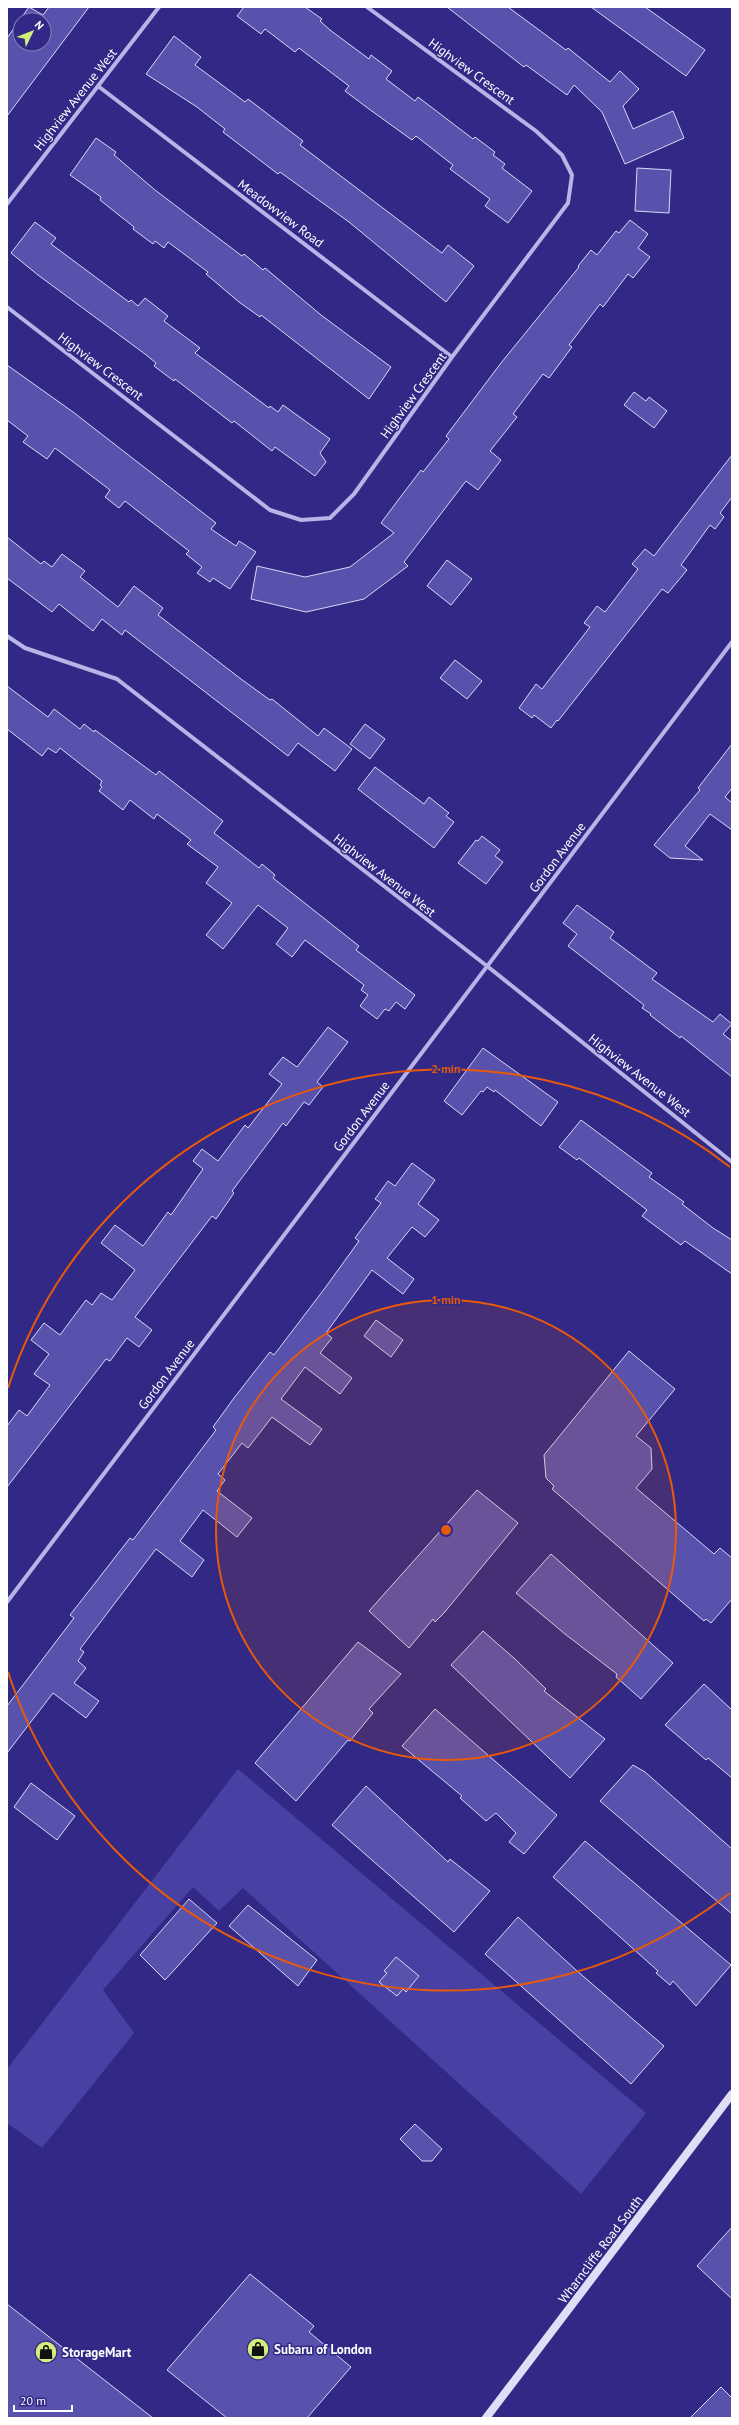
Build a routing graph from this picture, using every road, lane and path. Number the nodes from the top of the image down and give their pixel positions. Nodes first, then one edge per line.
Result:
1 (159, 7) edge
2 (368, 7) edge
3 (98, 86) junction
4 (7, 204) edge
5 (7, 307) edge
6 (452, 357) junction
7 (7, 636) edge
8 (732, 642) edge
9 (487, 966) junction
10 (732, 1162) edge
11 (7, 1602) edge
12 (732, 2094) edge
13 (486, 2418) edge

1 - 3 street, Highview Avenue West
2 - 6 street, Highview Crescent
3 - 4 street, Highview Avenue West
3 - 6 street, Meadowview Road
5 - 6 street, Highview Crescent
7 - 9 street, Highview Avenue West
8 - 9 street, Gordon Avenue
9 - 10 street, Highview Avenue West
9 - 11 street, Gordon Avenue
12 - 13 main road, Wharncliffe Road South

